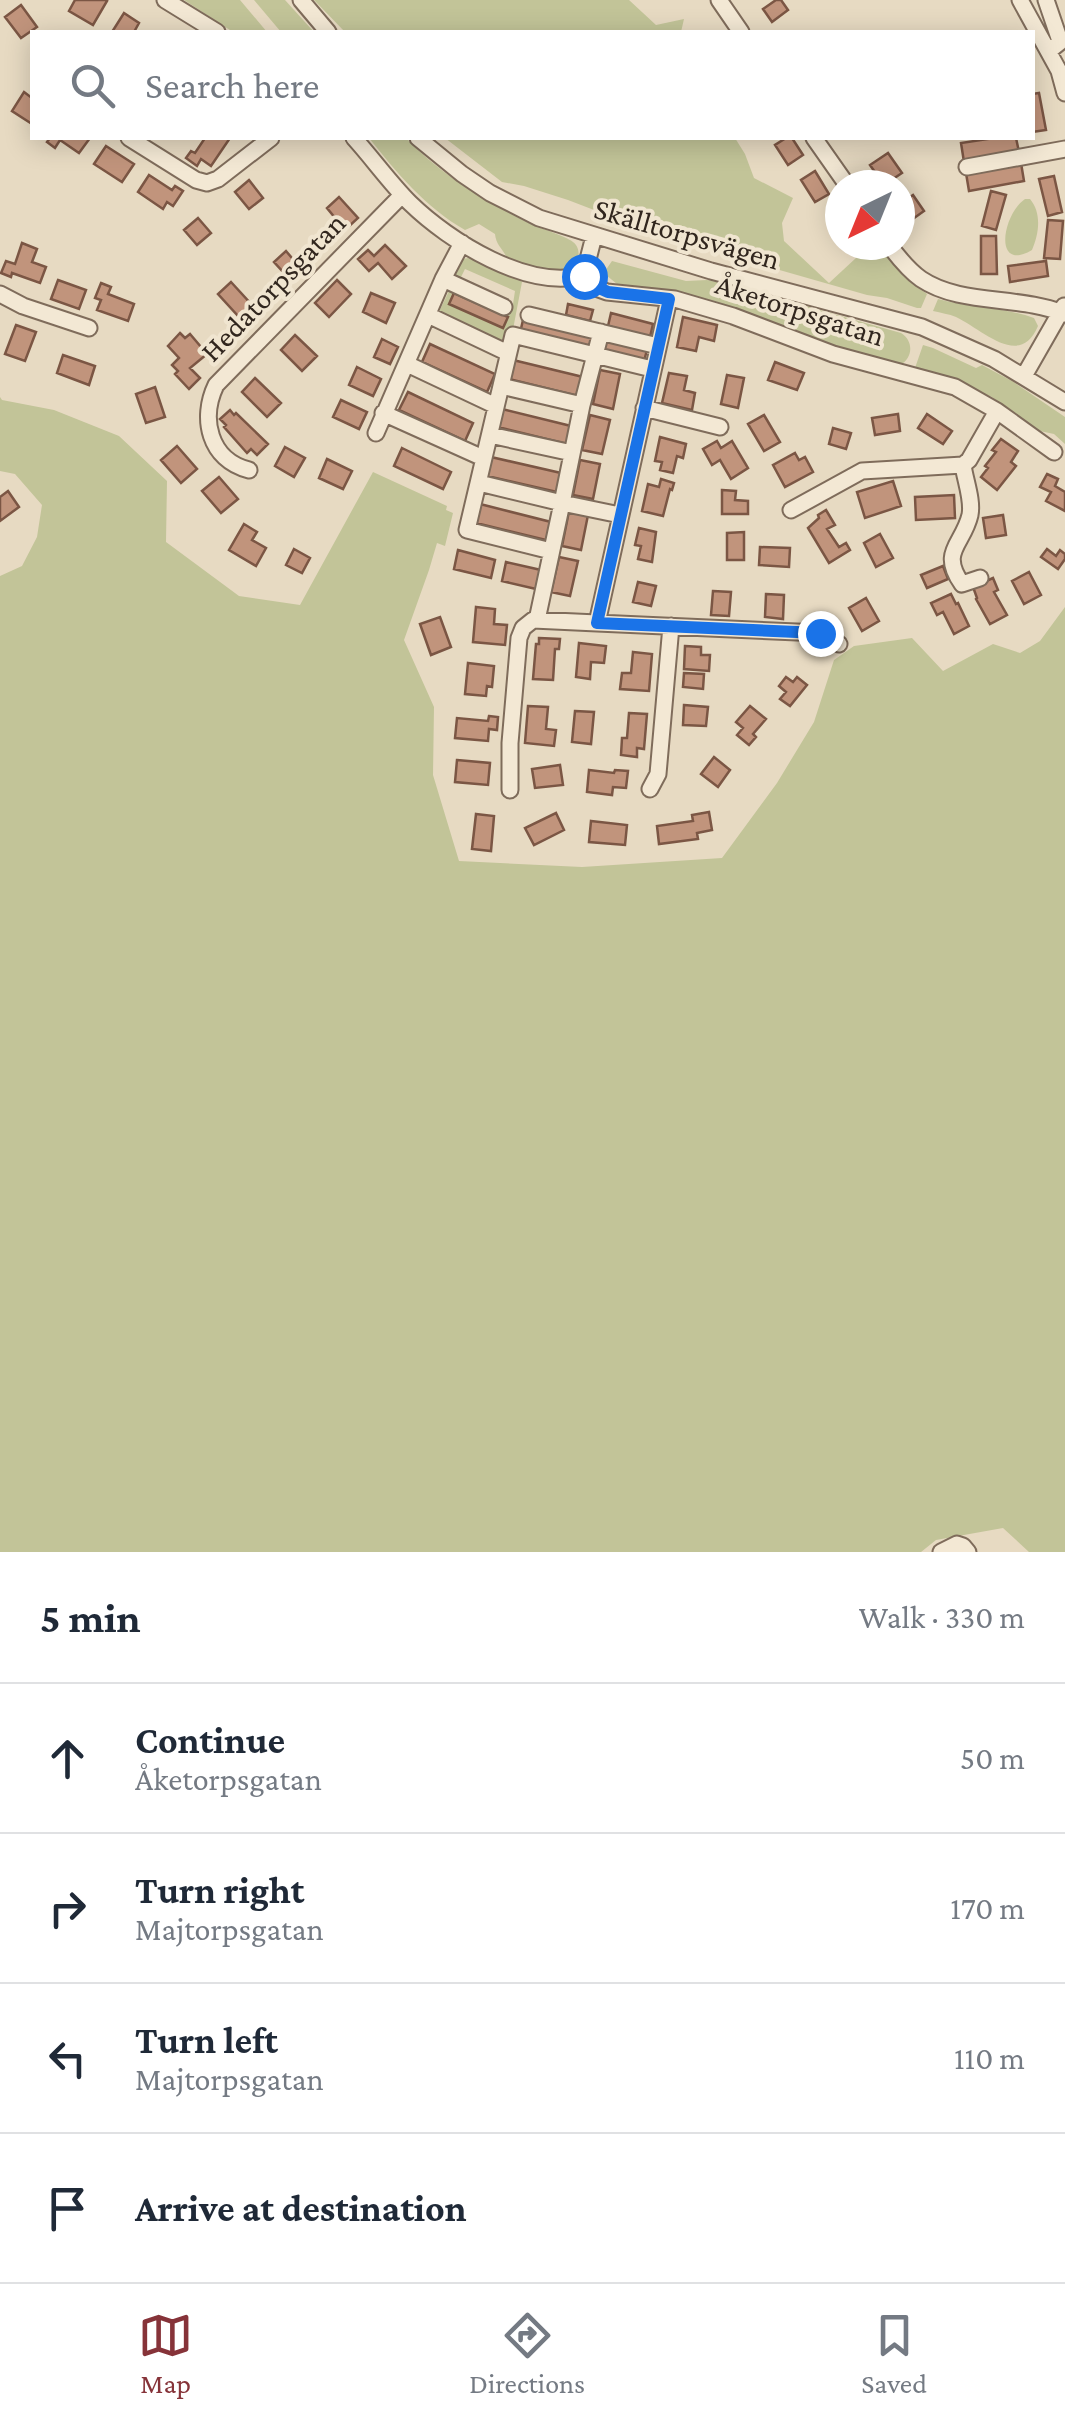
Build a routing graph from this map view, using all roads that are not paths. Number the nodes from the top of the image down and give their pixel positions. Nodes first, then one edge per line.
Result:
1 (165, 0) edge
2 (301, 0) edge
3 (719, 0) edge
4 (1020, 0) edge
5 (1046, 0) edge
6 (213, 30) edge
7 (326, 30) edge
8 (740, 30) edge
9 (1057, 46) edge
10 (1065, 93) edge
11 (132, 140) edge
12 (268, 140) edge
13 (356, 140) edge
14 (420, 140) edge
15 (815, 140) edge
16 (1065, 149) edge
17 (966, 167) dead end
18 (836, 170) edge
19 (402, 194) junction
20 (594, 236) junction
21 (462, 243) junction
22 (902, 260) edge
23 (584, 276) junction
24 (443, 280) junction
25 (0, 294) edge
26 (669, 299) junction
27 (504, 307) dead end
28 (1063, 310) edge
29 (428, 315) junction
30 (529, 315) dead end
31 (88, 328) dead end
32 (601, 332) junction
33 (658, 346) junction
34 (508, 353) junction
35 (595, 356) junction
36 (407, 364) junction
37 (652, 370) junction
38 (1024, 376) junction
39 (501, 386) junction
40 (1065, 402) edge
41 (582, 405) junction
42 (496, 406) junction
43 (644, 408) junction
44 (997, 411) junction
45 (384, 413) junction
46 (720, 427) dead end
47 (376, 433) dead end
48 (490, 435) junction
49 (1054, 452) dead end
50 (572, 453) junction
51 (483, 458) junction
52 (963, 465) junction
53 (249, 470) dead end
54 (479, 483) junction
55 (562, 503) junction
56 (792, 510) dead end
57 (620, 515) junction
58 (551, 551) junction
59 (980, 578) dead end
60 (537, 620) junction
61 (597, 623) junction
62 (670, 626) junction
63 (839, 644) dead end
64 (650, 789) dead end
65 (510, 790) dead end
66 (941, 1552) edge
67 (968, 1552) edge

1 - 6 street
2 - 7 street
3 - 8 street
4 - 9 street
5 - 9 street
9 - 10 street
11 - 12 street
13 - 19 street, Åketorpsgatan
14 - 20 street, Skälltorpsvägen
15 - 18 street
16 - 17 street
19 - 21 street, Åketorpsgatan
19 - 53 street, Hedatorpsgatan
20 - 23 street
20 - 38 street, Skälltorpsvägen
21 - 23 street, Åketorpsgatan
21 - 24 street
22 - 28 street
23 - 26 street, Åketorpsgatan
24 - 27 street
24 - 29 street
25 - 31 street
26 - 33 street
26 - 44 street, Åketorpsgatan
28 - 38 street
29 - 34 street
29 - 36 street
30 - 32 street
32 - 33 street
32 - 35 street
33 - 37 street
34 - 35 street
34 - 39 street
35 - 37 street
35 - 41 street
36 - 42 street
36 - 45 street
37 - 43 street
38 - 40 street, Skälltorpsvägen
39 - 41 street
39 - 42 street
41 - 50 street
42 - 48 street
43 - 46 street
43 - 57 street
44 - 49 street, Åketorpsgatan
44 - 52 street
45 - 47 street
45 - 51 street
48 - 50 street
48 - 51 street
50 - 55 street
51 - 54 street
52 - 56 street
52 - 59 street
54 - 55 street
54 - 58 street
55 - 57 street
55 - 58 street
57 - 61 street
58 - 60 street
60 - 61 street
60 - 65 street
61 - 62 street
62 - 63 street
62 - 64 street
66 - 67 street

